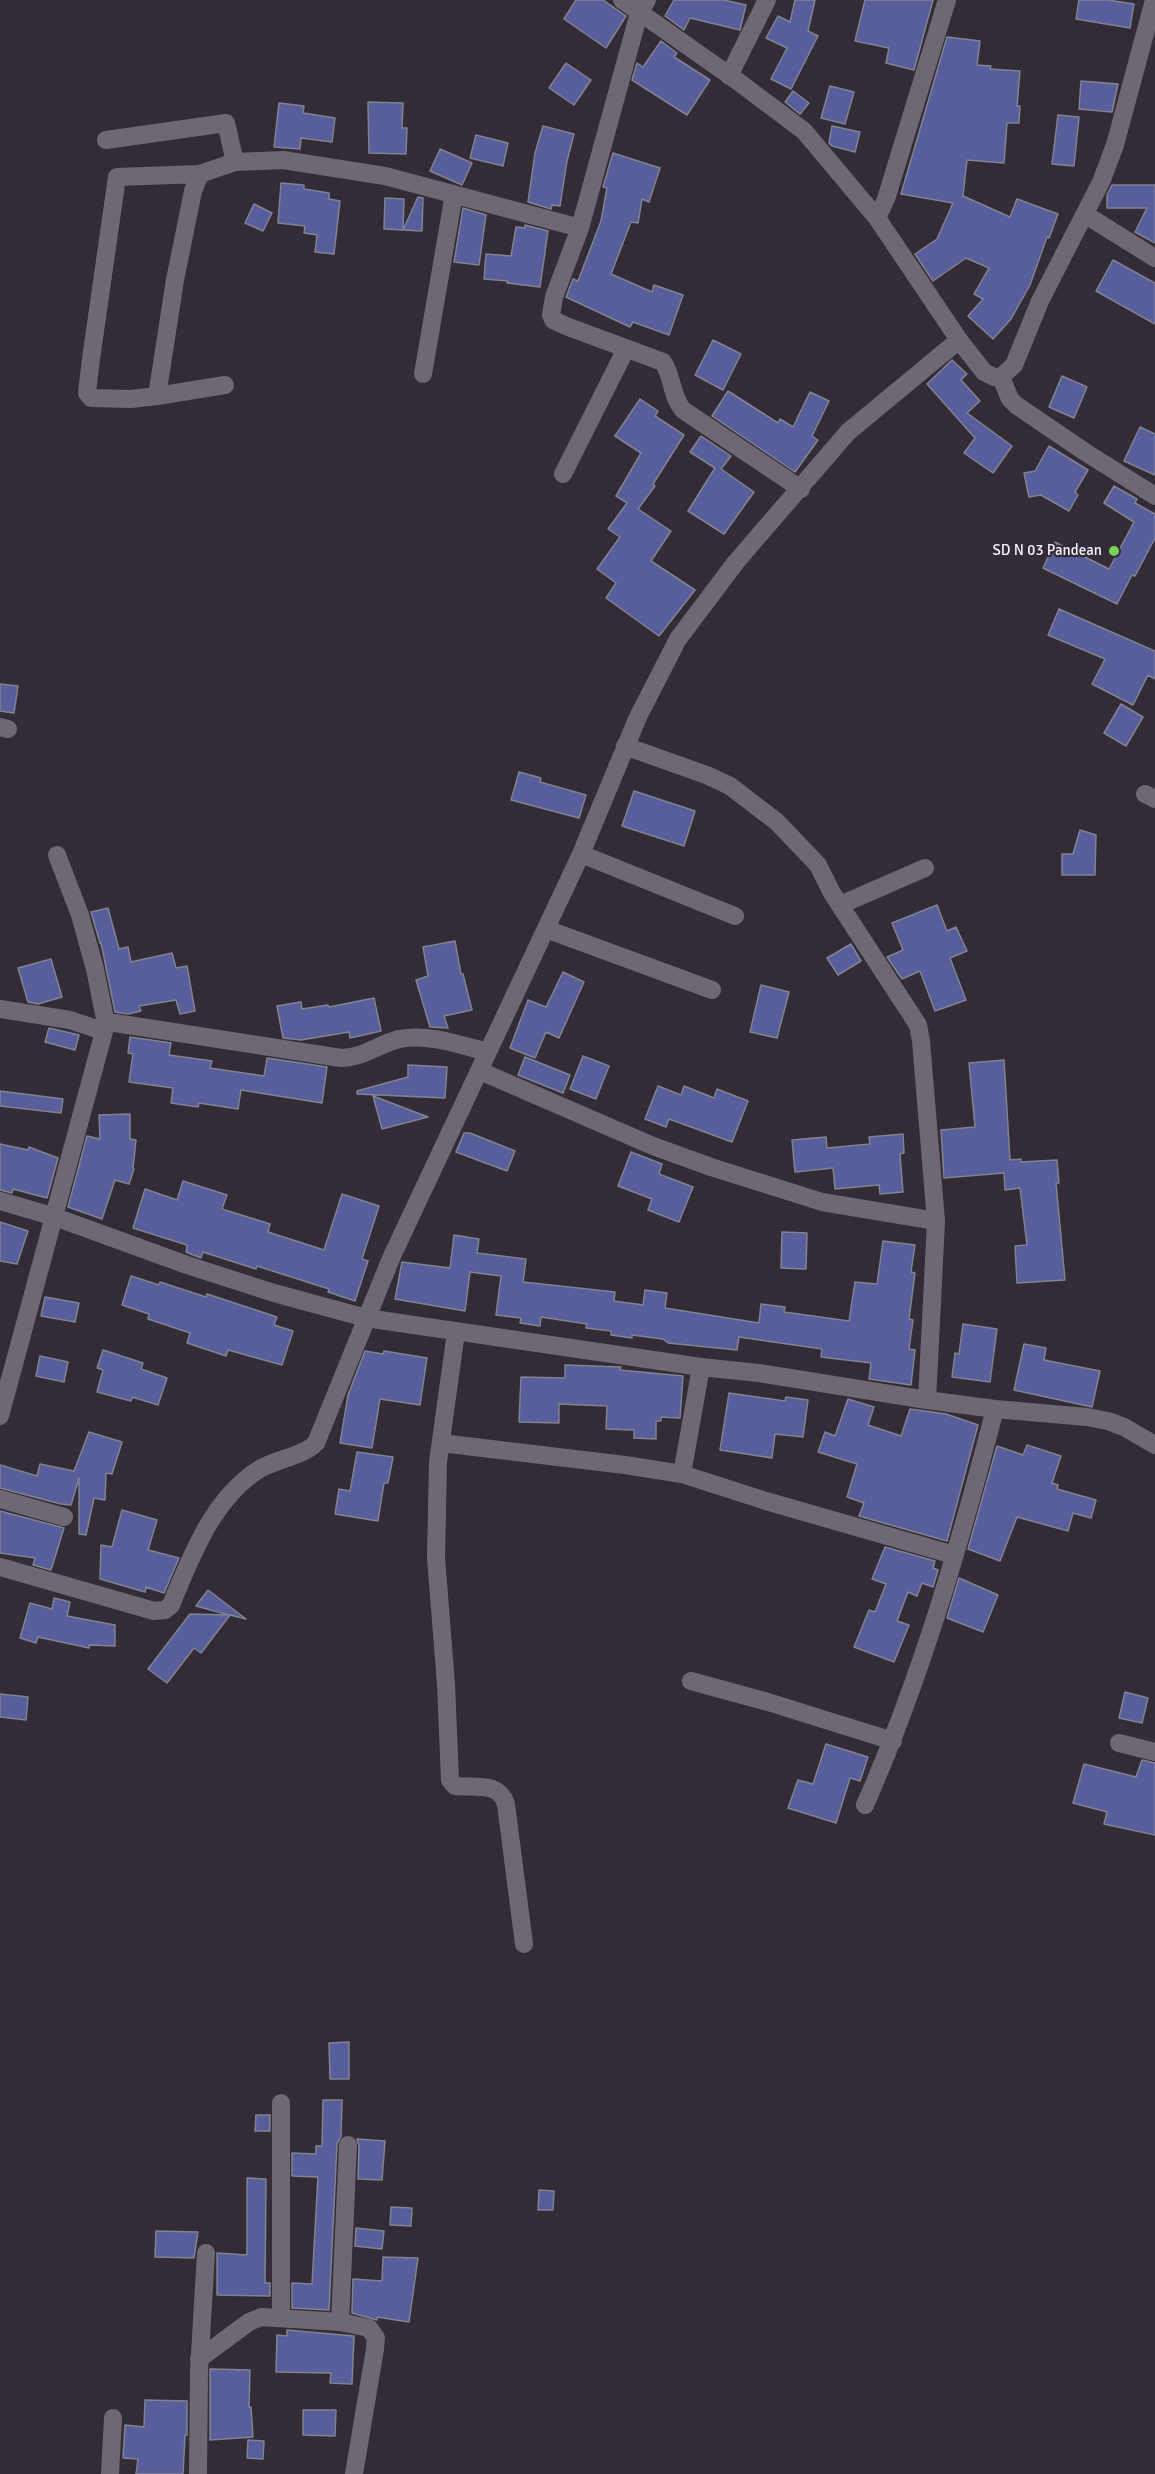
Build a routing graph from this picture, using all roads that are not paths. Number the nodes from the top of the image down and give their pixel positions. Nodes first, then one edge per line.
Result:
1 (622, 0) edge
2 (767, 0) edge
3 (946, 0) edge
4 (1154, 0) edge
5 (643, 7) edge
6 (729, 76) junction
7 (106, 140) dead end
8 (235, 162) junction
9 (200, 174) junction
10 (454, 194) junction
11 (1086, 215) junction
12 (877, 218) junction
13 (580, 228) junction
14 (1155, 258) edge
15 (959, 340) junction
16 (626, 349) junction
17 (423, 374) dead end
18 (1001, 377) junction
19 (225, 385) dead end
20 (157, 396) junction
21 (563, 474) dead end
22 (801, 489) junction
23 (1155, 496) edge
24 (625, 746) junction
25 (581, 854) junction
26 (57, 855) dead end
27 (925, 868) dead end
28 (840, 905) junction
29 (735, 916) dead end
30 (546, 929) junction
31 (712, 990) dead end
32 (0, 1009) edge
33 (105, 1028) junction
34 (488, 1052) junction
35 (480, 1071) junction
36 (0, 1201) edge
37 (55, 1217) junction
38 (936, 1221) junction
39 (366, 1317) junction
40 (456, 1332) junction
41 (701, 1367) junction
42 (927, 1400) junction
43 (995, 1409) junction
44 (0, 1416) edge
45 (441, 1443) junction
46 (1155, 1445) edge
47 (682, 1474) junction
48 (0, 1499) edge
49 (64, 1517) dead end
50 (954, 1555) junction
51 (0, 1567) edge
52 (691, 1681) dead end
53 (893, 1741) junction
54 (1119, 1743) dead end
55 (1155, 1752) edge
56 (865, 1805) dead end
57 (524, 1944) dead end
58 (281, 2103) dead end
59 (348, 2145) dead end
60 (206, 2253) dead end
61 (281, 2318) junction
62 (340, 2322) junction
63 (199, 2358) junction
64 (113, 2418) dead end
65 (110, 2474) edge
66 (198, 2474) edge
67 (354, 2474) edge

1 - 5 street
2 - 6 street
3 - 12 street
4 - 11 street
5 - 6 street
5 - 13 street
6 - 12 street
7 - 8 street
8 - 9 street
8 - 10 street
9 - 20 street
9 - 20 street
10 - 13 street
10 - 17 street
11 - 14 street
11 - 18 street
12 - 15 street
13 - 16 street
15 - 18 street
15 - 22 street
16 - 21 street
16 - 22 street
18 - 23 street
19 - 20 street
22 - 24 street
24 - 25 street
24 - 28 street
25 - 29 street
25 - 30 street
26 - 33 street
27 - 28 street
28 - 38 street
30 - 31 street
30 - 34 street
32 - 33 street
33 - 34 street
33 - 37 street
34 - 35 street
35 - 38 street
35 - 39 street
36 - 37 street
37 - 39 street
37 - 44 street
38 - 42 street
39 - 40 street
39 - 51 street
40 - 41 street
40 - 45 street
41 - 42 street
41 - 47 street
42 - 43 street
43 - 46 street
43 - 50 street
45 - 47 street
45 - 57 street
47 - 50 street
48 - 49 street
50 - 53 street
52 - 53 street
53 - 56 street
54 - 55 street
58 - 61 street
59 - 62 street
60 - 63 street
61 - 62 street
61 - 63 street
62 - 67 street
63 - 66 street
64 - 65 street

